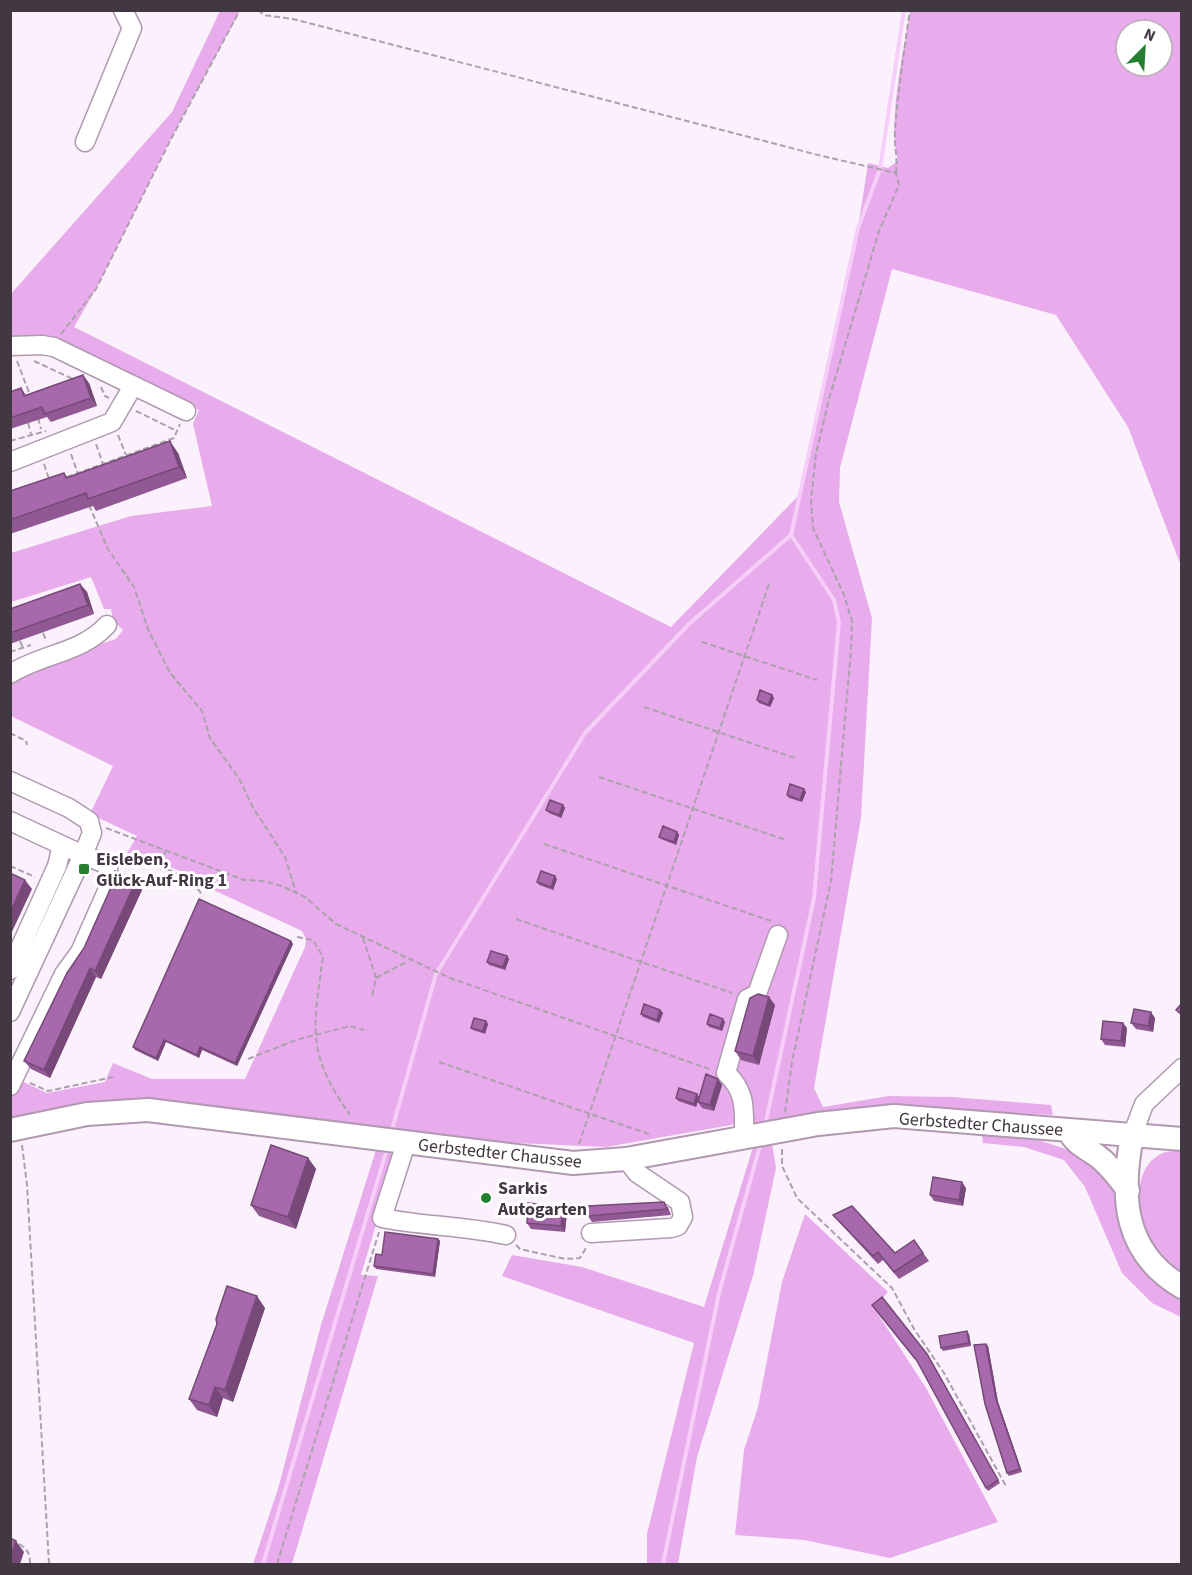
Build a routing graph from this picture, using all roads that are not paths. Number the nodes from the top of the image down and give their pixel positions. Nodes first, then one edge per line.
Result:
1 (123, 10) edge
2 (85, 142) dead end
3 (14, 354) edge
4 (133, 386) junction
5 (186, 411) road end
6 (10, 462) edge
7 (107, 625) dead end
8 (10, 674) edge
9 (10, 781) edge
10 (10, 821) edge
11 (62, 845) junction
12 (82, 855) junction
13 (778, 934) road end
14 (10, 970) edge
15 (10, 1012) edge
16 (1182, 1068) edge
17 (13, 1081) edge
18 (15, 1129) edge
19 (1068, 1130) junction
20 (764, 1134) junction
21 (1132, 1136) junction
22 (1182, 1139) edge
23 (394, 1142) junction
24 (626, 1159) junction
25 (1128, 1190) junction
26 (591, 1233) road end
27 (506, 1235) road end
28 (1182, 1287) edge

1 - 2 street
3 - 4 street
4 - 5 street
4 - 6 street
7 - 8 street
9 - 12 street
10 - 11 street
11 - 12 street
11 - 14 street
12 - 15 street
12 - 17 street
13 - 20 street
16 - 21 street
18 - 23 main road, Gerbstedter Chaussee
19 - 20 main road, Gerbstedter Chaussee
19 - 21 main road, Gerbstedter Chaussee
19 - 25 main road
20 - 24 main road, Gerbstedter Chaussee
21 - 22 main road, Gerbstedter Chaussee
21 - 25 main road
23 - 24 main road, Gerbstedter Chaussee
23 - 27 street
24 - 26 street
25 - 28 main road

